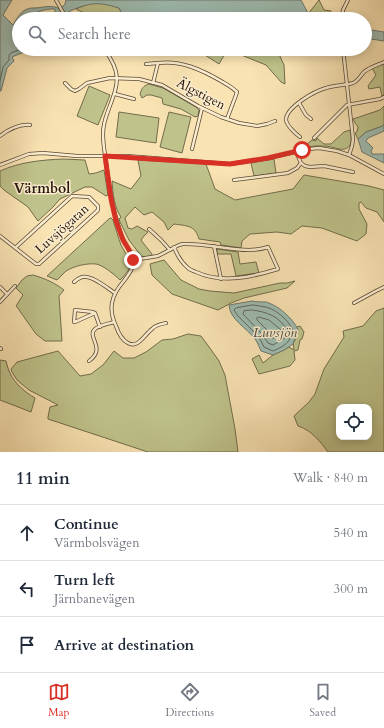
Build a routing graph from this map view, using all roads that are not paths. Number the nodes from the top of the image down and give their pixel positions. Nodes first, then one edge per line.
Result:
1 (56, 0) edge
2 (348, 0) edge
3 (62, 12) edge
4 (343, 12) edge
5 (109, 56) edge
6 (344, 56) edge
7 (384, 62) edge
8 (158, 63) junction
9 (146, 64) dead end
10 (117, 78) junction
11 (65, 83) dead end
12 (153, 83) junction
13 (347, 84) junction
14 (115, 94) junction
15 (384, 97) edge
16 (134, 99) dead end
17 (299, 103) junction
18 (349, 104) junction
19 (202, 108) junction
20 (227, 119) junction
21 (311, 119) dead end
22 (275, 121) dead end
23 (30, 125) dead end
24 (0, 136) edge
25 (300, 137) dead end
26 (314, 138) dead end
27 (192, 150) dead end
28 (296, 152) junction
29 (349, 155) junction
30 (105, 156) junction
31 (301, 163) junction
32 (0, 165) edge
33 (353, 172) dead end
34 (384, 174) edge
35 (234, 180) dead end
36 (149, 229) dead end
37 (0, 236) edge
38 (214, 246) junction
39 (15, 248) junction
40 (174, 248) junction
41 (170, 250) junction
42 (133, 260) junction
43 (221, 279) junction
44 (74, 282) dead end
45 (15, 286) dead end
46 (0, 287) edge
47 (384, 287) edge
48 (115, 293) junction
49 (7, 294) junction
50 (0, 302) edge
51 (354, 303) dead end
52 (95, 313) junction
53 (114, 322) junction
54 (166, 324) dead end
55 (100, 327) junction
56 (89, 361) dead end

1 - 3 street
2 - 4 street
5 - 10 street
6 - 13 street
7 - 13 street
8 - 9 street
8 - 12 street
8 - 20 street
10 - 11 street, Älgstigen
10 - 12 street, Älgstigen
10 - 14 street
12 - 19 street, Älgstigen
13 - 17 street
13 - 18 street
14 - 16 street
14 - 30 street
15 - 18 street
17 - 21 street
17 - 25 street
18 - 26 street
18 - 29 street
19 - 20 street, Älgstigen
19 - 27 street
20 - 22 street, Älgstigen
23 - 24 street
28 - 29 street
28 - 30 street
28 - 31 street
29 - 34 street
30 - 32 street
30 - 42 street
31 - 33 street
31 - 35 street
36 - 41 street
37 - 39 street
38 - 40 street
38 - 43 street
38 - 43 street
39 - 39 street, Luvsjögatan
40 - 41 street
40 - 43 street
41 - 42 street
42 - 48 street
44 - 48 street
45 - 49 street
46 - 49 street
47 - 51 street
48 - 53 street
49 - 50 street
52 - 52 street
52 - 55 street
53 - 54 street
53 - 55 street
55 - 56 street

